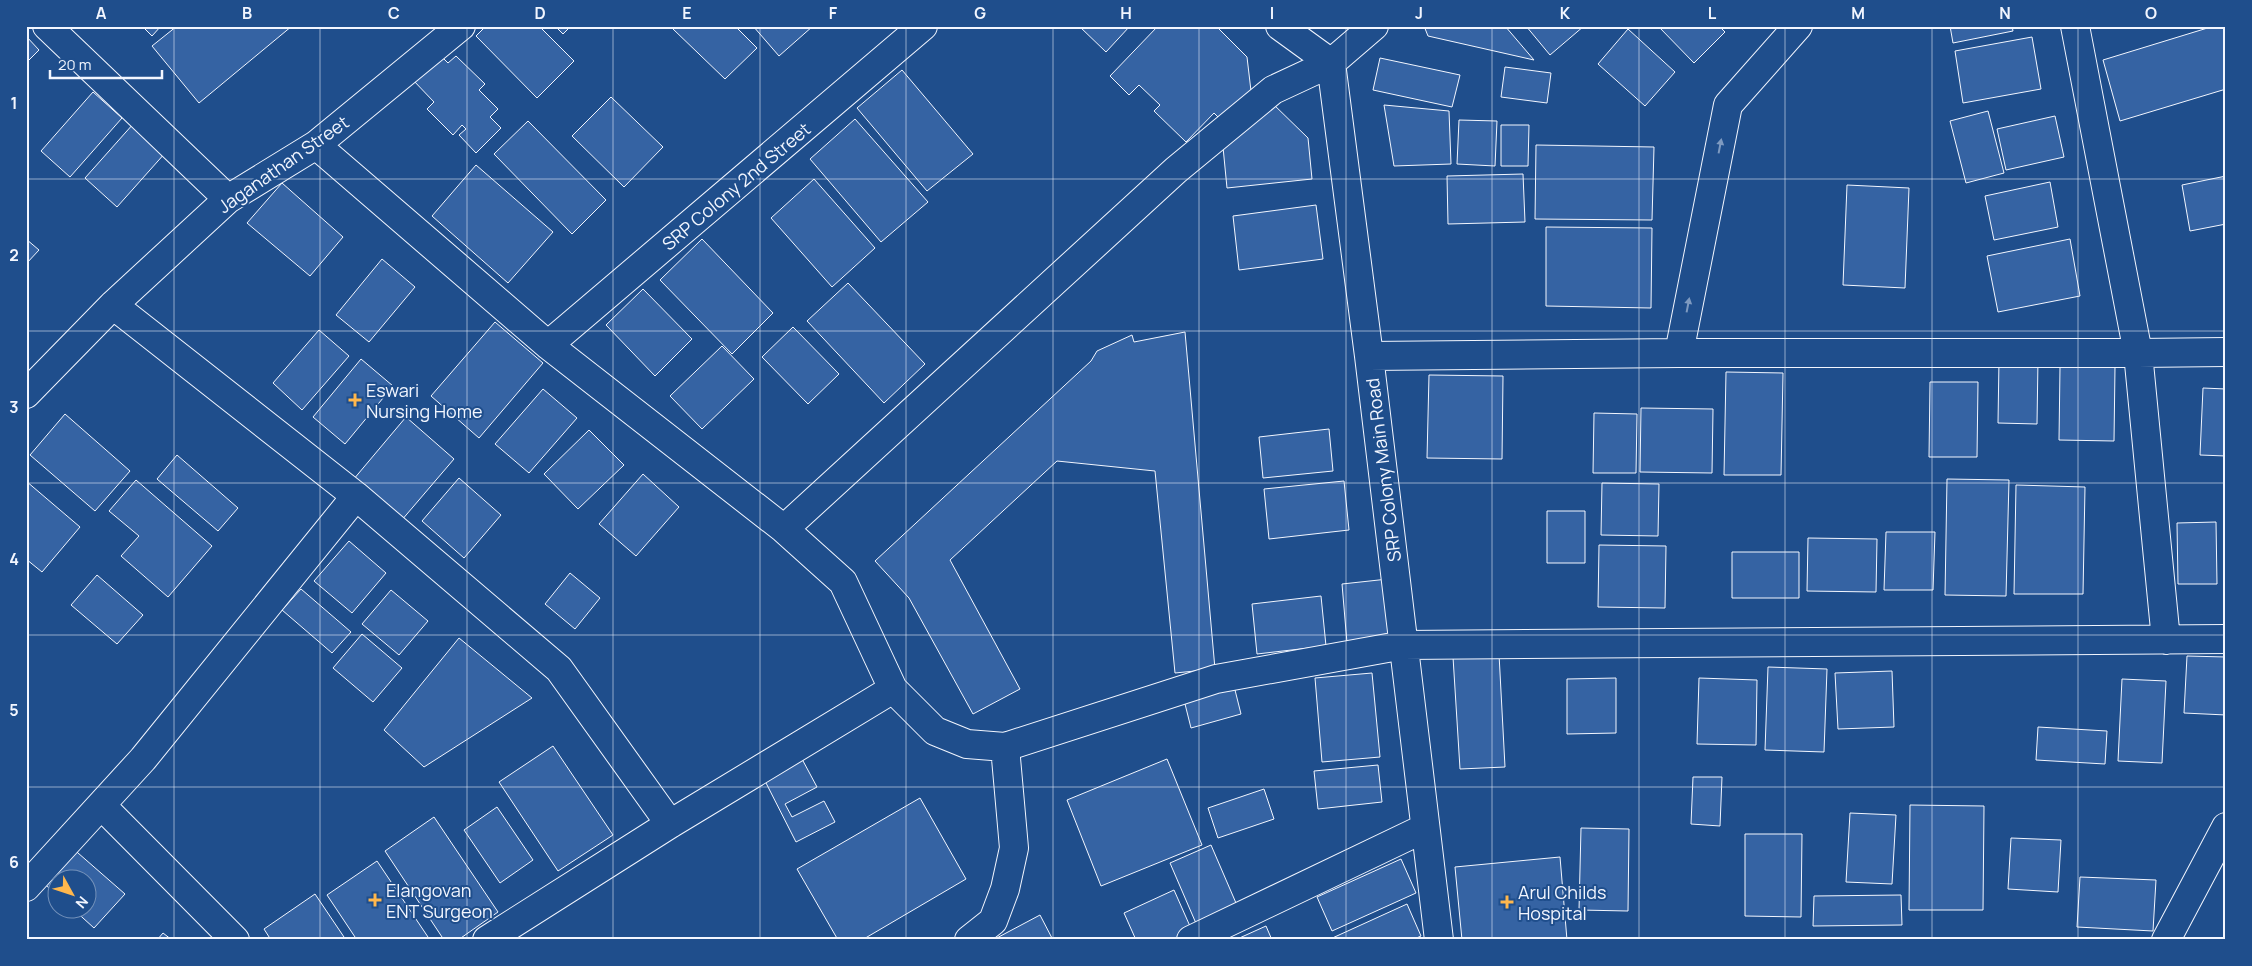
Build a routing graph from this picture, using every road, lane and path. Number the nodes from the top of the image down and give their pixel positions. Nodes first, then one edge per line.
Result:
1 (47, 26) edge
2 (461, 26) edge
3 (923, 26) edge
4 (1280, 26) edge
5 (1374, 26) edge
6 (1798, 26) edge
7 (2075, 26) edge
8 (1331, 63) junction
9 (316, 145) junction
10 (228, 199) junction
11 (113, 306) junction
12 (548, 345) junction
13 (2226, 352) edge
14 (1679, 353) junction
15 (2138, 353) junction
16 (1369, 356) junction
17 (26, 394) edge
18 (356, 496) junction
19 (784, 529) junction
20 (2226, 639) edge
21 (2166, 640) junction
22 (1404, 645) junction
23 (893, 689) junction
24 (1005, 748) junction
25 (100, 805) junction
26 (670, 824) junction
27 (1425, 828) junction
28 (2226, 828) edge
29 (26, 887) edge
30 (235, 940) edge
31 (487, 940) edge
32 (969, 940) edge
33 (1192, 940) edge
34 (1439, 940) edge
35 (2166, 940) edge

1 - 10 street
2 - 9 street, Jaganathan Street
3 - 12 street, SRP Colony 2nd Street
4 - 8 street
5 - 8 street
14 -> 6 street
7 - 15 street
8 - 16 street, SRP Colony Main Road
8 - 19 street
9 - 10 street, Jaganathan Street
9 - 12 street
10 - 11 street, Jaganathan Street
11 - 17 street, Jaganathan Street
11 - 18 street
12 - 19 street
13 - 15 street
14 - 15 street
14 - 16 street
15 - 21 street
16 - 22 street, SRP Colony Main Road
18 - 25 street
18 - 26 street
19 - 23 street
20 - 21 street
21 - 22 street
22 - 24 street
22 - 27 street, SRP Colony Main Road
23 - 24 street
23 - 26 street
24 - 32 street
25 - 29 street
25 - 30 street
26 - 31 street
27 - 33 street
27 - 34 street, SRP Colony Main Road
28 - 35 street

